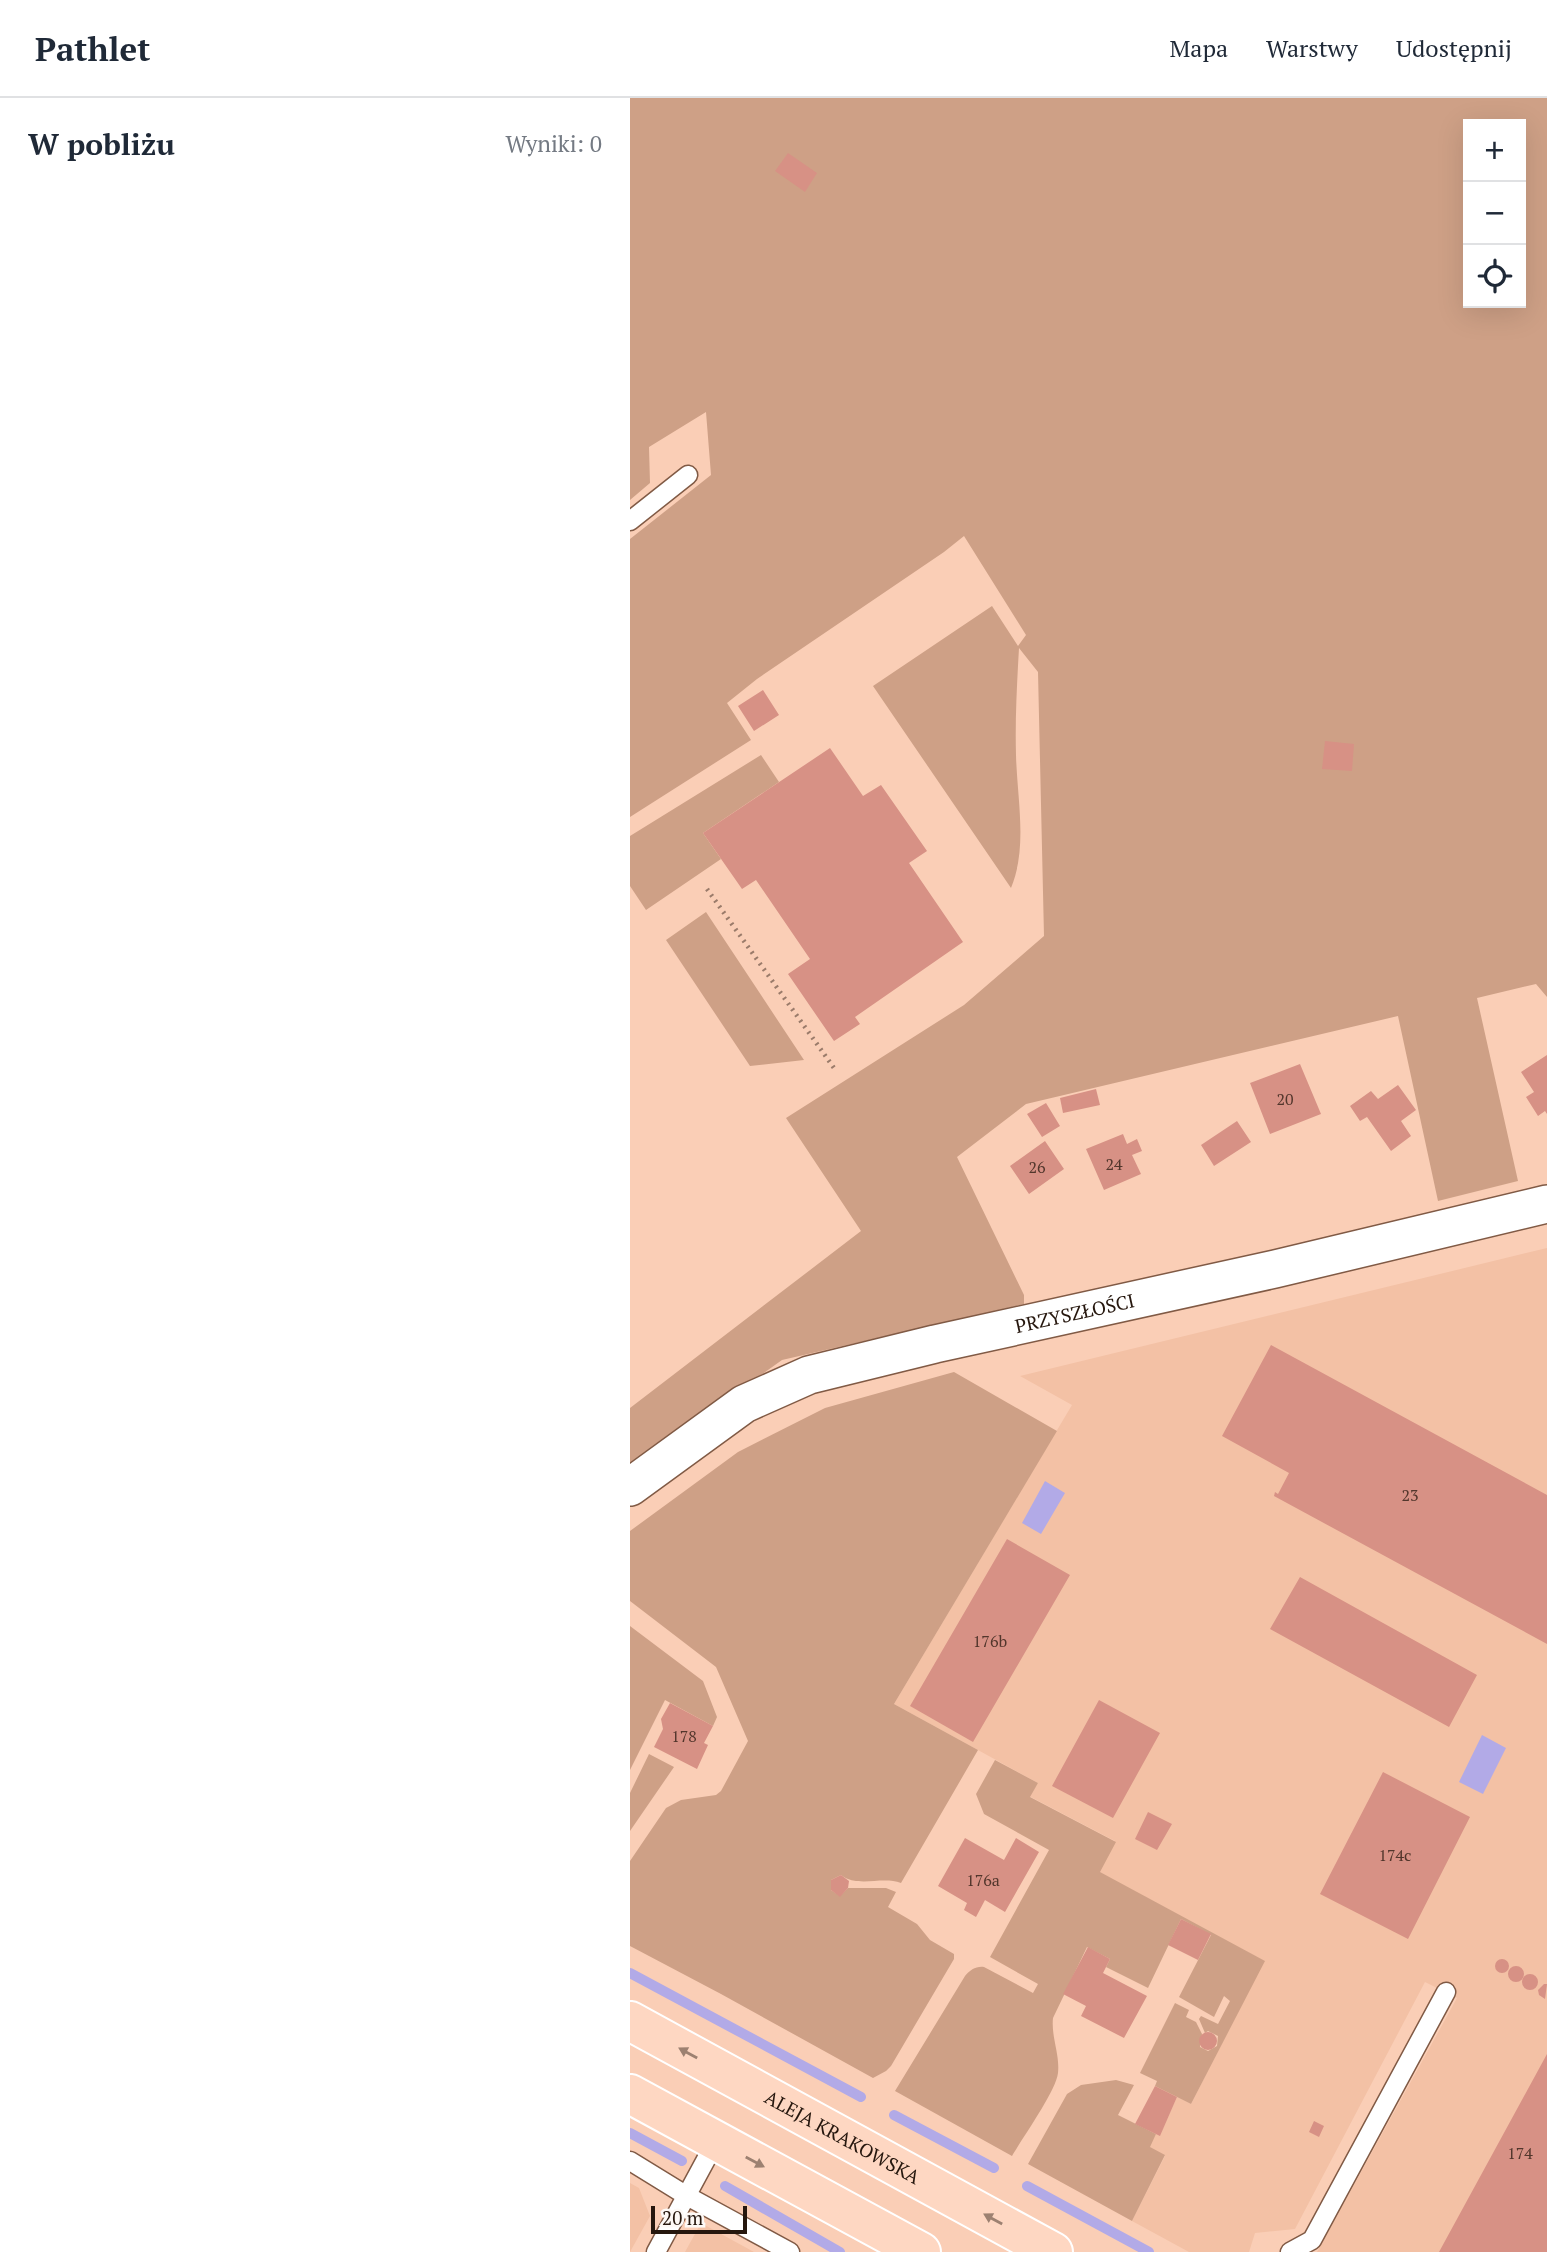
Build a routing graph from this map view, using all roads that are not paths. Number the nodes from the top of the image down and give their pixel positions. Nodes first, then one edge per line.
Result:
1 (688, 475) dead end
2 (630, 520) edge
3 (1547, 1204) edge
4 (630, 1487) edge
5 (1446, 1993) dead end
6 (630, 2021) edge
7 (630, 2094) edge
8 (716, 2141) junction
9 (630, 2161) edge
10 (687, 2196) junction
11 (656, 2252) edge
12 (790, 2252) edge
13 (921, 2252) edge
14 (1053, 2252) edge
15 (1290, 2252) edge

1 - 2 lane
3 - 4 street, PRZYSZŁOŚCI
5 - 15 lane
14 -> 6 main road, ALEJA KRAKOWSKA
7 - 8 main road
8 - 10 lane
8 -> 13 main road
9 - 10 lane
10 - 11 lane
10 - 12 lane

